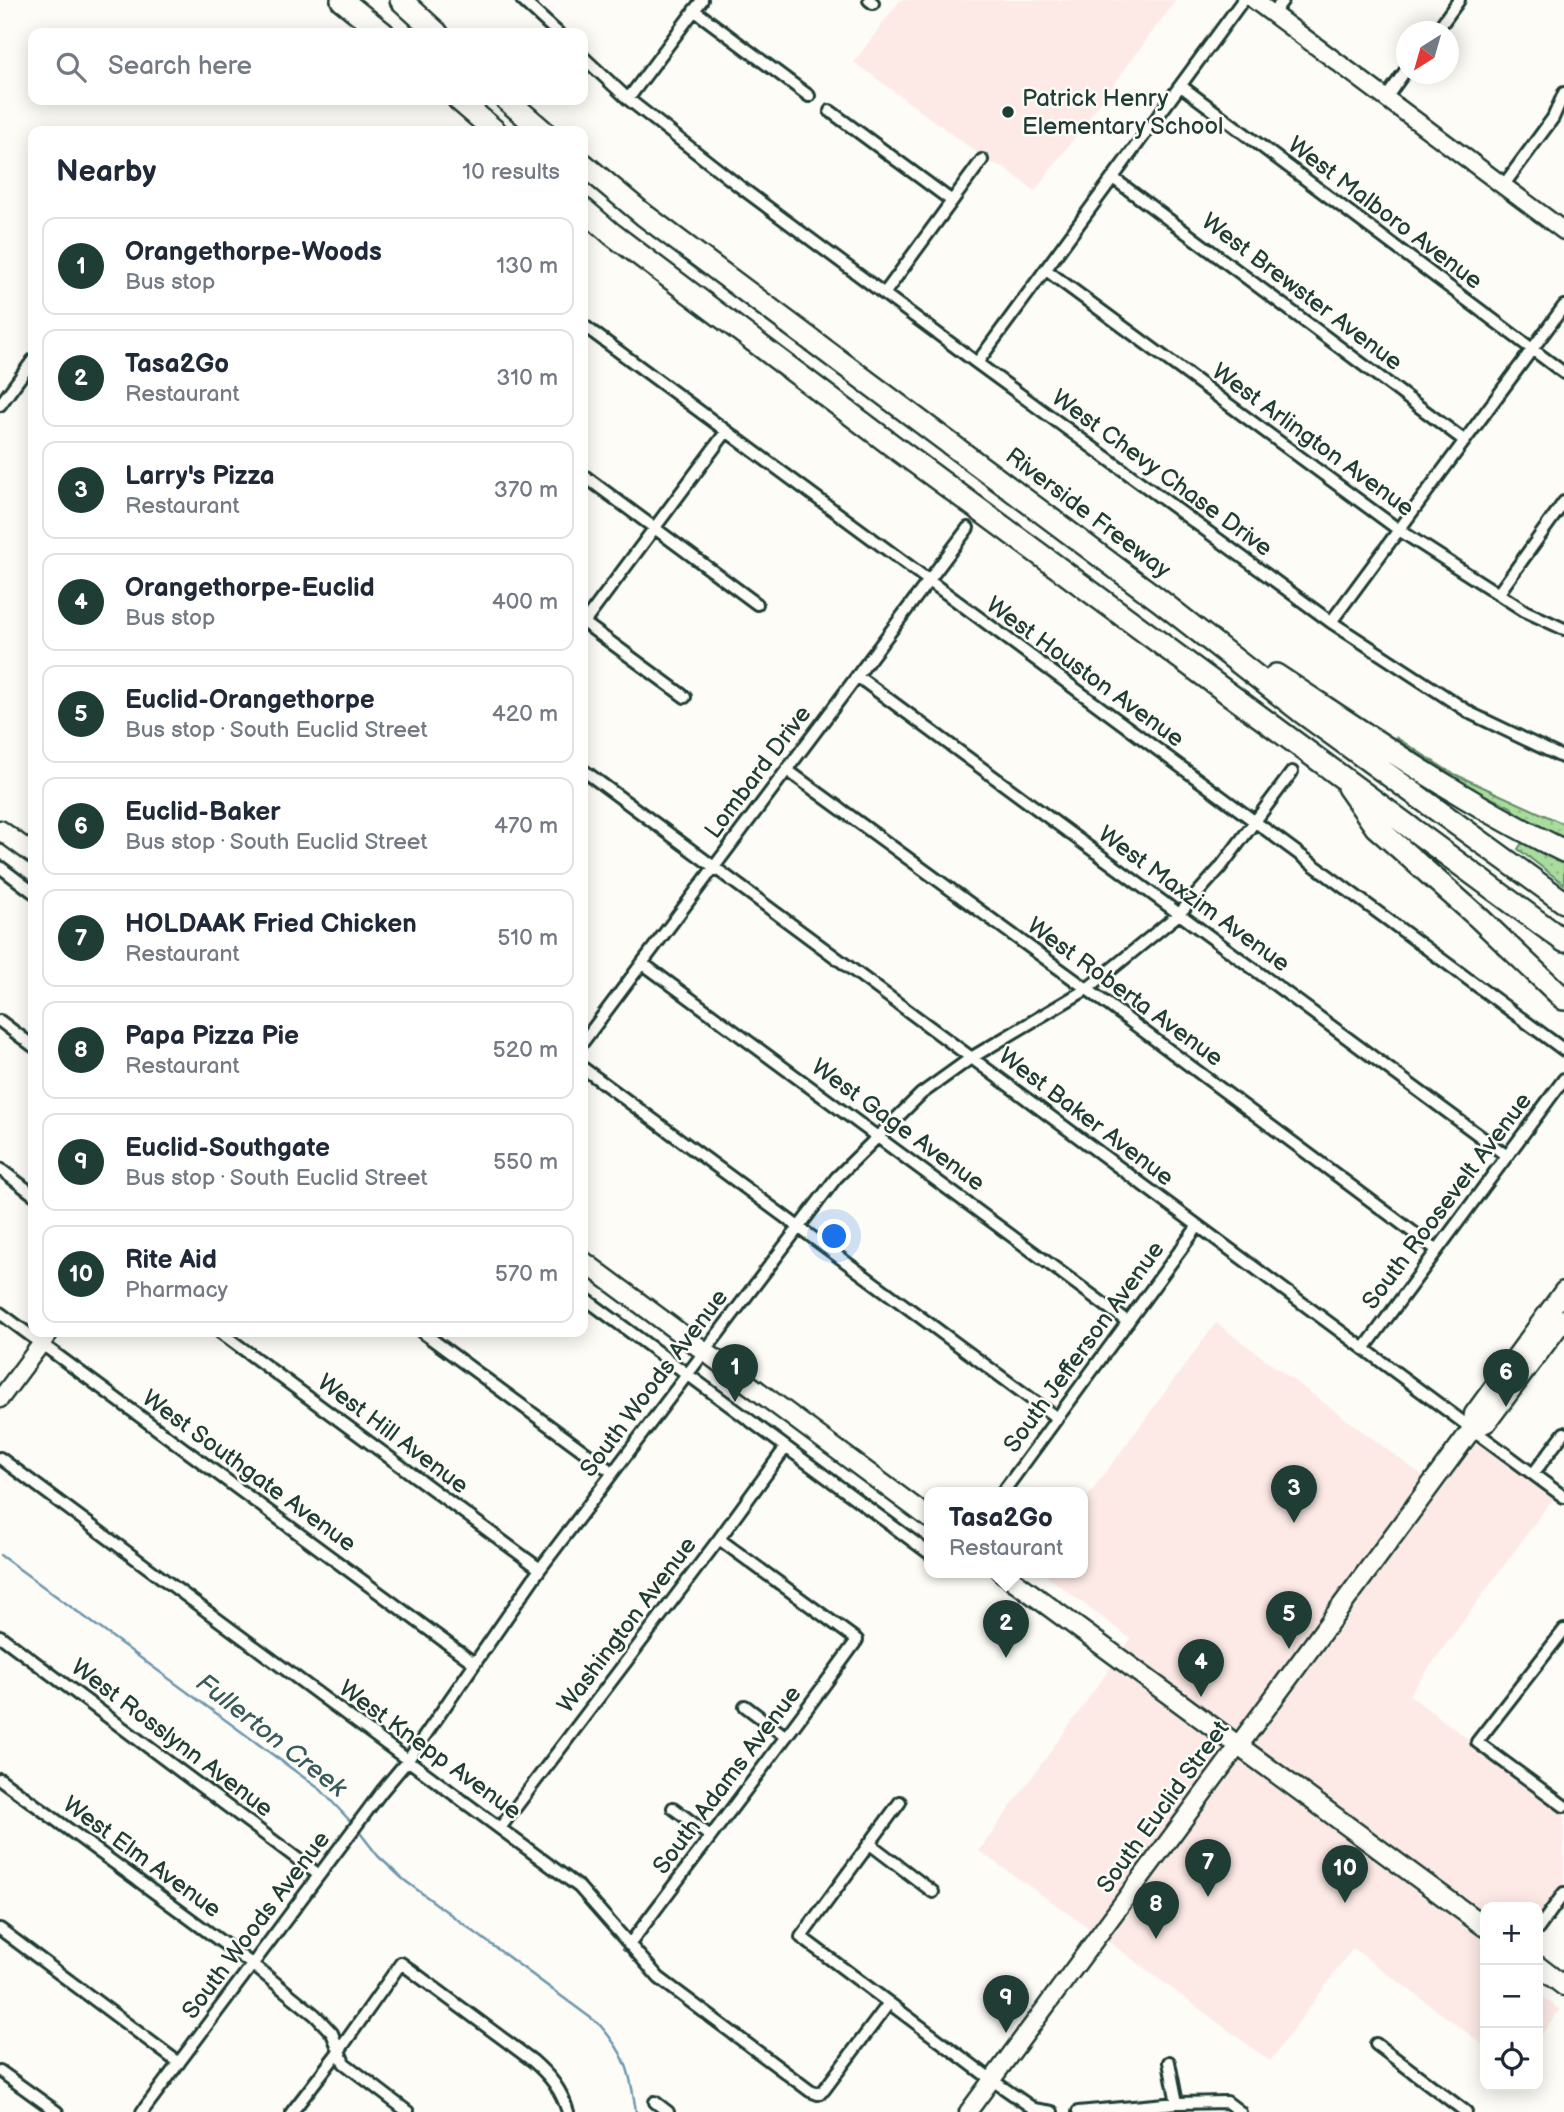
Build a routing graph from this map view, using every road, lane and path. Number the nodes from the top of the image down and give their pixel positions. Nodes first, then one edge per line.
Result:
1 (342, 0) edge
2 (351, 0) edge
3 (401, 0) edge
4 (522, 0) edge
5 (702, 0) edge
6 (1243, 0) edge
7 (1254, 0) edge
8 (1283, 0) edge
9 (1459, 0) edge
10 (694, 10) junction
11 (1272, 15) junction
12 (1444, 21) edge
13 (378, 28) edge
14 (379, 28) edge
15 (432, 28) edge
16 (553, 28) edge
17 (588, 62) edge
18 (1396, 84) edge
19 (1181, 86) junction
20 (1564, 93) edge
21 (809, 96) dead end
22 (1386, 98) junction
23 (628, 99) junction
24 (465, 105) edge
25 (513, 105) edge
26 (830, 111) dead end
27 (489, 126) edge
28 (537, 126) edge
29 (982, 160) dead end
30 (588, 168) edge
31 (1113, 178) junction
32 (1503, 186) junction
33 (952, 201) junction
34 (588, 213) edge
35 (1564, 231) edge
36 (1046, 270) junction
37 (884, 293) junction
38 (1564, 306) edge
39 (588, 329) edge
40 (1532, 349) junction
41 (977, 363) junction
42 (28, 368) edge
43 (1564, 373) edge
44 (0, 405) edge
45 (726, 432) junction
46 (1465, 440) junction
47 (588, 479) edge
48 (1564, 502) edge
49 (654, 528) junction
50 (968, 528) dead end
51 (1399, 530) junction
52 (928, 582) junction
53 (1498, 594) junction
54 (1160, 600) junction
55 (757, 604) dead end
56 (588, 616) edge
57 (1331, 622) junction
58 (588, 627) edge
59 (1564, 629) edge
60 (857, 676) junction
61 (685, 697) dead end
62 (1564, 758) edge
63 (787, 770) junction
64 (1292, 772) dead end
65 (588, 774) edge
66 (1339, 774) junction
67 (1254, 823) junction
68 (0, 830) edge
69 (28, 850) edge
70 (1564, 851) edge
71 (0, 867) edge
72 (714, 867) junction
73 (28, 888) edge
74 (1564, 902) edge
75 (1179, 914) junction
76 (1564, 941) edge
77 (642, 962) junction
78 (1087, 989) junction
79 (1564, 999) edge
80 (0, 1021) edge
81 (588, 1035) edge
82 (28, 1042) edge
83 (1564, 1051) edge
84 (971, 1058) junction
85 (588, 1072) edge
86 (1564, 1079) edge
87 (877, 1137) junction
88 (1507, 1156) junction
89 (0, 1169) edge
90 (28, 1190) edge
91 (1198, 1226) junction
92 (799, 1227) junction
93 (1437, 1250) junction
94 (588, 1265) edge
95 (1564, 1291) edge
96 (588, 1301) edge
97 (0, 1313) edge
98 (1564, 1320) edge
99 (1128, 1321) junction
100 (28, 1328) edge
101 (227, 1337) edge
102 (429, 1337) edge
103 (46, 1338) edge
104 (1364, 1349) junction
105 (705, 1352) junction
106 (687, 1374) junction
107 (0, 1399) edge
108 (1057, 1418) junction
109 (1472, 1429) junction
110 (1564, 1433) edge
111 (786, 1447) junction
112 (0, 1458) edge
113 (612, 1472) junction
114 (1533, 1475) junction
115 (1007, 1487) edge
116 (1564, 1497) edge
117 (924, 1514) edge
118 (719, 1539) junction
119 (924, 1549) edge
120 (540, 1569) junction
121 (1010, 1578) edge
122 (1564, 1630) edge
123 (0, 1636) edge
124 (474, 1663) junction
125 (746, 1706) dead end
126 (786, 1737) junction
127 (1239, 1745) junction
128 (408, 1760) junction
129 (0, 1779) edge
130 (900, 1802) dead end
131 (1564, 1806) edge
132 (673, 1808) dead end
133 (500, 1828) junction
134 (710, 1836) junction
135 (870, 1844) junction
136 (320, 1875) junction
137 (933, 1892) dead end
138 (1564, 1894) edge
139 (1543, 1922) edge
140 (1480, 1923) edge
141 (0, 1929) edge
142 (629, 1945) junction
143 (253, 1965) junction
144 (1543, 1970) edge
145 (1564, 1986) edge
146 (889, 2003) junction
147 (1376, 2044) dead end
148 (339, 2051) junction
149 (1169, 2062) dead end
150 (179, 2063) junction
151 (0, 2070) edge
152 (992, 2080) junction
153 (655, 2102) dead end
154 (1177, 2103) junction
155 (57, 2112) edge
156 (142, 2112) edge
157 (292, 2112) edge
158 (408, 2112) edge
159 (568, 2112) edge
160 (668, 2112) edge
161 (968, 2112) edge
162 (1052, 2112) edge
163 (1078, 2112) edge
164 (1240, 2112) edge
165 (1466, 2112) edge

1 - 13 highway
2 - 14 highway
3 - 15 highway
4 - 16 street
5 - 10 street
6 - 19 street
7 - 11 street
8 - 11 street
9 - 12 street
10 - 21 street
10 - 23 street
11 - 22 street
17 - 23 street, West Chevy Chase Drive
18 - 22 street
19 - 31 street
19 - 40 street, West Malboro Avenue
20 - 32 street
22 - 32 street
23 - 37 street, West Chevy Chase Drive
24 - 27 highway
25 - 28 highway
26 - 33 street
29 - 33 street
30 - 54 highway, Riverside Freeway
31 - 36 street
31 - 46 street, West Brewster Avenue
32 - 35 street
33 - 37 street
34 - 66 highway
36 - 41 street
36 - 51 street, West Arlington Avenue
37 - 41 street, West Chevy Chase Drive
38 - 40 street
39 - 45 street, West Houston Avenue
40 - 43 street, West Malboro Avenue
40 - 46 street
41 - 57 street, West Chevy Chase Drive
42 - 44 street
45 - 49 street
45 - 52 street, West Houston Avenue
46 - 51 street
47 - 49 street
48 - 53 street
49 - 55 street
49 - 56 street
50 - 52 street, Lombard Drive
51 - 53 street, West Arlington Avenue
51 - 57 street
52 - 60 street, Lombard Drive
52 - 67 street, West Houston Avenue
53 - 59 street, West Arlington Avenue
54 - 70 highway
54 - 74 highway, Riverside Freeway
57 - 62 street, West Chevy Chase Drive
58 - 61 street
60 - 63 street, Lombard Drive
60 - 75 street, West Maxzim Avenue
63 - 72 street, Lombard Drive
63 - 78 street, West Roberta Avenue
64 - 67 street, South Woods Avenue
65 - 72 street, West Baker Avenue
66 - 76 highway
66 - 79 highway
67 - 75 street, South Woods Avenue
67 - 83 street, West Houston Avenue
68 - 69 main road
71 - 73 street
72 - 77 street, Lombard Drive
72 - 84 street, West Baker Avenue
75 - 78 street, South Woods Avenue
75 - 88 street, West Maxzim Avenue
77 - 81 street, Lombard Drive
77 - 87 street, West Gage Avenue
78 - 84 street, South Woods Avenue
78 - 93 street, West Roberta Avenue
80 - 82 street
84 - 87 street, South Woods Avenue
84 - 91 street, West Baker Avenue
85 - 92 street
86 - 88 street, South Roosevelt Avenue
87 - 92 street, South Woods Avenue
87 - 99 street, West Gage Avenue
88 - 93 street, South Roosevelt Avenue
89 - 90 street
91 - 99 street, South Jefferson Avenue
91 - 104 street, West Baker Avenue
92 - 105 street, South Woods Avenue
92 - 108 street
93 - 104 street, South Roosevelt Avenue
94 - 105 main road
95 - 109 main road, South Euclid Street
96 - 106 street
97 - 100 street, West Southgate Avenue
98 - 109 main road, South Euclid Street
99 - 108 street, South Jefferson Avenue
101 - 120 street, West Hill Avenue
102 - 113 street
103 - 107 street
103 - 124 street, West Southgate Avenue
104 - 109 street, West Baker Avenue
105 - 106 street, South Woods Avenue
105 - 117 main road
106 - 111 street
106 - 113 street, South Woods Avenue
108 - 115 street, South Jefferson Avenue
109 - 114 street, West Baker Avenue
109 - 127 main road, South Euclid Street
110 - 114 street
111 - 118 street, Washington Avenue
111 - 119 street
112 - 128 street, West Knepp Avenue
113 - 120 street, South Woods Avenue
114 - 116 street, West Baker Avenue
118 - 126 street, South Adams Avenue
118 - 133 street, Washington Avenue
120 - 124 street, South Woods Avenue
121 - 127 main road
122 - 131 street
123 - 136 street, West Rosslynn Avenue
124 - 128 street, South Woods Avenue
125 - 126 street
126 - 134 street, South Adams Avenue
127 - 140 main road
127 - 152 street, South Euclid Street
128 - 133 street, West Knepp Avenue
128 - 136 street, South Woods Avenue
129 - 143 street, West Elm Avenue
130 - 135 street
132 - 134 street
133 - 142 street, West Knepp Avenue
134 - 142 street, South Adams Avenue
135 - 137 street
135 - 146 street
136 - 143 street, South Woods Avenue
138 - 139 street
141 - 150 street
142 - 146 street, West Knepp Avenue
143 - 148 street, West Elm Avenue
143 - 150 street, South Woods Avenue
144 - 145 main road
146 - 152 street
147 - 165 street
148 - 157 street
148 - 158 street, West Elm Avenue
148 - 159 street
149 - 154 street
150 - 156 street, South Woods Avenue
151 - 155 street
152 - 161 street, South Euclid Street
152 - 162 street
153 - 160 street
154 - 163 street
154 - 164 street

